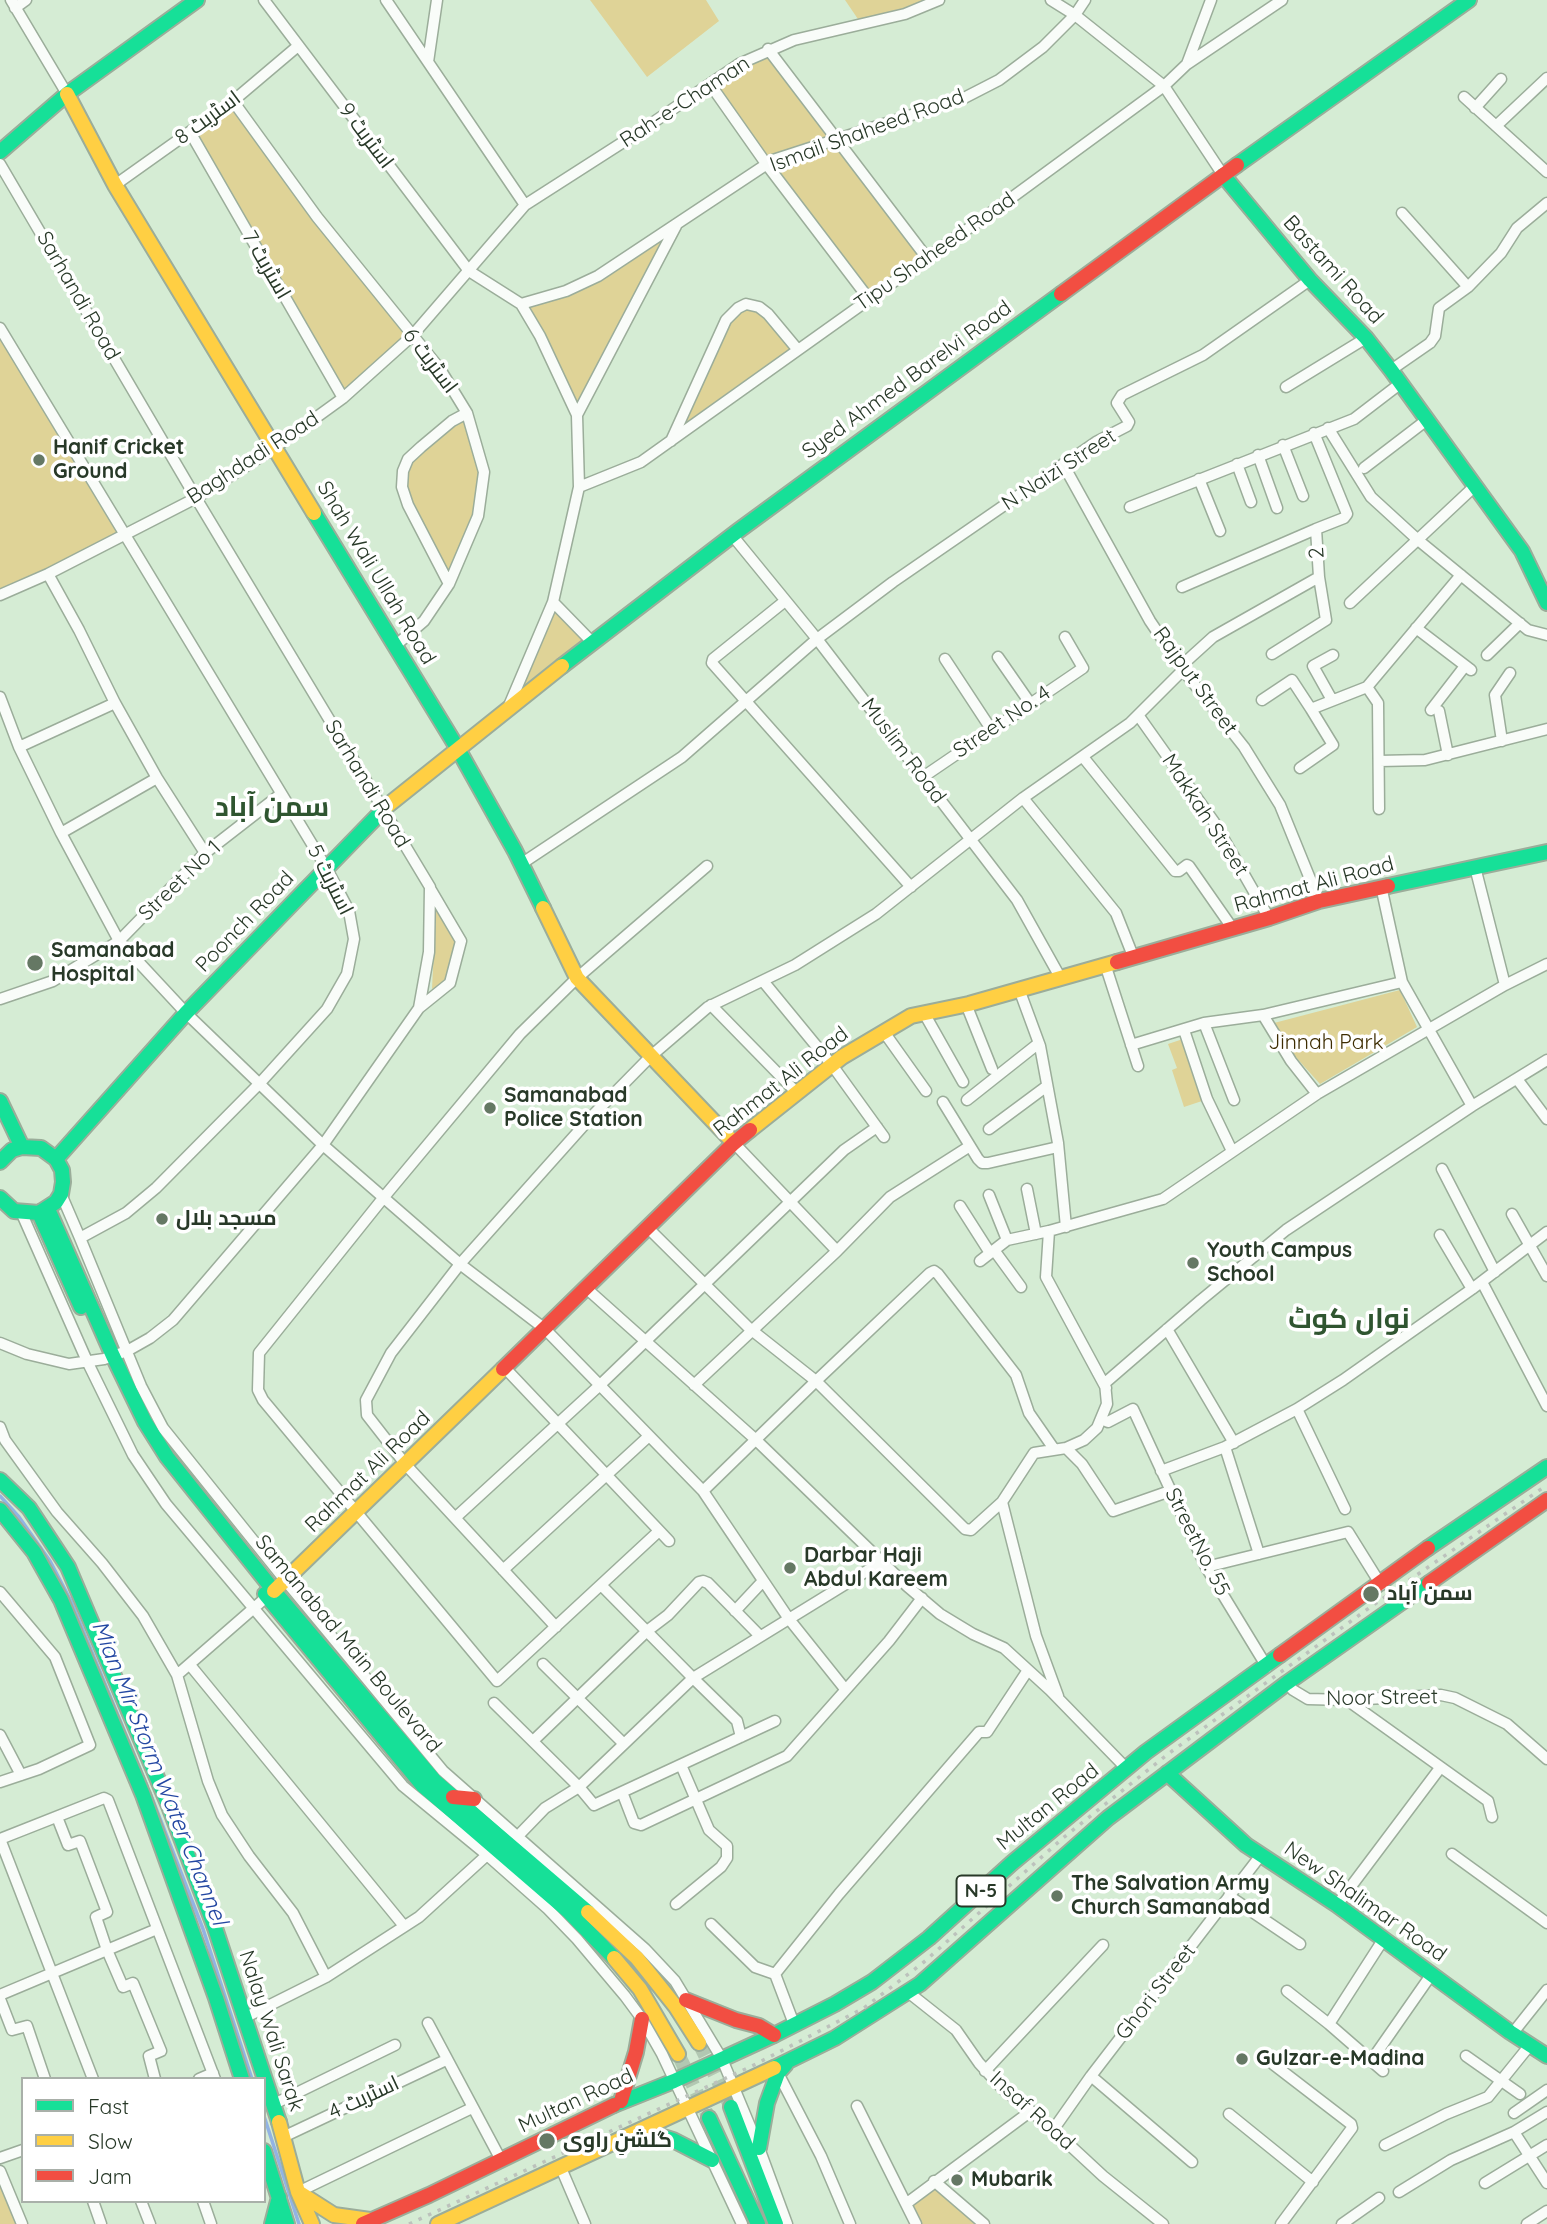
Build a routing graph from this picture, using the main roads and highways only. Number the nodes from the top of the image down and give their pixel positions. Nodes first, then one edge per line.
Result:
1 (197, 0) edge
2 (1469, 0) edge
3 (67, 94) junction
4 (0, 152) edge
5 (1223, 175) junction
6 (1546, 598) edge
7 (458, 749) junction
8 (382, 810) joint
9 (1547, 852) edge
10 (0, 1101) edge
11 (734, 1143) junction
12 (22, 1147) junction
13 (1, 1156) edge
14 (56, 1159) junction
15 (0, 1200) edge
16 (43, 1211) junction
17 (1547, 1467) edge
18 (0, 1480) edge
19 (1547, 1500) edge
20 (0, 1510) edge
21 (275, 1589) junction
22 (1167, 1773) junction
23 (446, 1799) junction
24 (474, 1799) road end
25 (169, 1806) junction
26 (149, 1813) junction
27 (446, 1822) road end
28 (686, 2000) road end
29 (642, 2019) road end
30 (774, 2035) junction
31 (699, 2043) tunnel mouth
32 (678, 2054) tunnel mouth
33 (1546, 2054) edge
34 (790, 2060) junction
35 (241, 2077) edge
36 (265, 2077) edge
37 (266, 2081) edge
38 (621, 2101) junction
39 (731, 2107) tunnel mouth
40 (709, 2118) tunnel mouth
41 (628, 2136) junction
42 (759, 2148) road end
43 (266, 2158) edge
44 (712, 2160) road end
45 (298, 2192) junction
46 (278, 2197) junction
47 (367, 2222) edge
48 (272, 2224) edge
49 (287, 2224) edge
50 (312, 2224) edge
51 (438, 2224) edge
52 (758, 2224) edge
53 (776, 2224) edge

1 - 3 main road
2 - 5 main road, Syed Ahmed Barelvi Road
3 - 4 main road
3 - 7 main road, Shah Wali Ullah Road
5 - 6 main road, Bastami Road
5 - 7 main road, Syed Ahmed Barelvi Road
7 - 8 main road, Syed Ahmed Barelvi Road
7 - 11 main road, Shah Wali Ullah Road
8 - 14 main road, Poonch Road
9 - 11 main road, Rahmat Ali Road
10 - 12 main road
11 - 21 main road, Rahmat Ali Road
12 - 13 main road
12 - 14 main road
14 - 16 main road
15 - 16 main road
16 - 21 main road, Samanabad Main Boulevard
17 - 30 main road, Multan Road / N-5
18 - 25 main road, Nalay Wali Sarak
19 - 22 main road, N-5
20 - 26 main road, Nalay Wali Sarak
21 - 23 main road, Samanabad Main Boulevard
22 - 33 main road, New Shalimar Road
22 - 34 main road, N-5
23 - 24 main road
23 - 27 main road
23 - 31 main road, Samanabad Main Boulevard
23 - 32 main road, Samanabad Main Boulevard
25 - 26 main road
25 - 36 main road, Nalay Wali Sarak
26 - 35 main road, Nalay Wali Sarak
28 - 30 main road
29 - 38 main road
30 - 38 main road, Multan Road / N-5
34 - 41 main road, N-5
34 - 42 main road
37 - 45 main road, Nalay Wali Sarak
38 - 47 main road, Multan Road / N-5
39 - 53 main road
40 - 52 main road
41 - 44 main road
41 - 51 main road, N-5
43 - 46 main road
45 - 47 main road
45 - 50 main road, Nalay Wali Sarak
46 - 48 main road
46 - 49 main road

